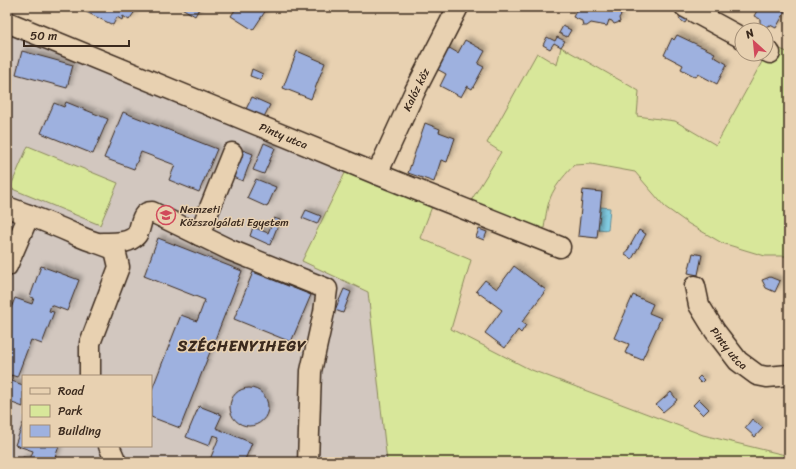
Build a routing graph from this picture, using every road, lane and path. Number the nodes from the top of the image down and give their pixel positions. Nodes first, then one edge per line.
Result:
1 (458, 7) edge
2 (685, 7) edge
3 (7, 22) edge
4 (734, 34) edge
5 (232, 153) dead end
6 (377, 174) junction
7 (7, 207) edge
8 (29, 215) junction
9 (199, 235) junction
10 (102, 243) junction
11 (560, 247) dead end
12 (7, 266) edge
13 (694, 286) dead end
14 (90, 375) edge
15 (789, 375) edge
16 (109, 447) edge
17 (116, 462) edge
18 (308, 462) edge

1 - 6 street, Kalóz köz
2 - 4 street
3 - 6 street, Pinty utca
5 - 9 street
6 - 11 street, Pinty utca
7 - 8 street
8 - 10 street
8 - 12 street
9 - 10 street
9 - 18 street
10 - 14 street
13 - 15 street, Pinty utca
16 - 17 street

